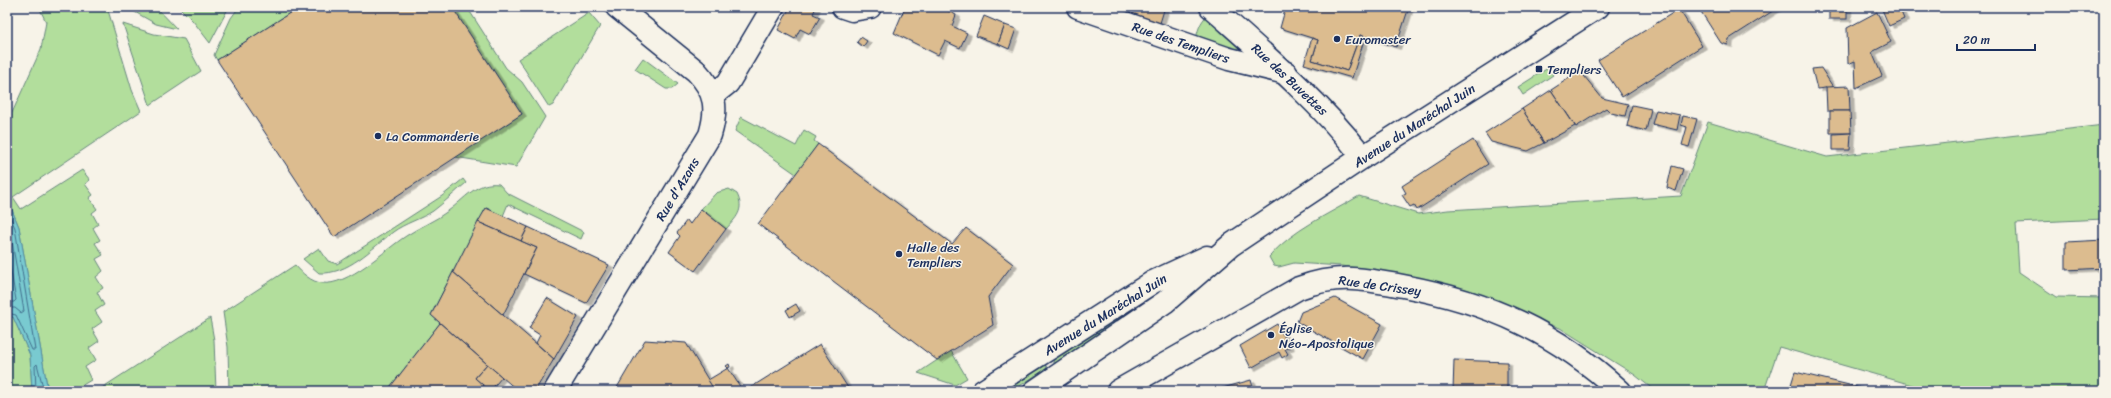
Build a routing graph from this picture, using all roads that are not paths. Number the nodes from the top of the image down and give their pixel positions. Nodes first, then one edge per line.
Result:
1 (617, 7) edge
2 (773, 7) edge
3 (843, 7) edge
4 (870, 7) edge
5 (1078, 7) edge
6 (1211, 7) edge
7 (1598, 7) edge
8 (1286, 73) junction
9 (713, 95) junction
10 (1363, 157) junction
11 (1231, 245) junction
12 (555, 391) edge
13 (983, 391) edge
14 (1036, 391) edge
15 (1118, 391) edge
16 (1620, 391) edge

1 - 9 street, Rue d'Azans
2 - 9 street
3 - 4 street
5 - 8 street, Rue des Templiers
6 - 8 street, Rue des Buvettes
7 - 10 street, Avenue du Maréchal Juin
8 - 10 street, Rue des Buvettes
9 - 12 street, Rue d'Azans
10 - 11 street, Avenue du Maréchal Juin
11 - 13 street, Avenue du Maréchal Juin
11 - 14 street, Avenue du Maréchal Juin
15 - 16 street, Rue de Crissey

